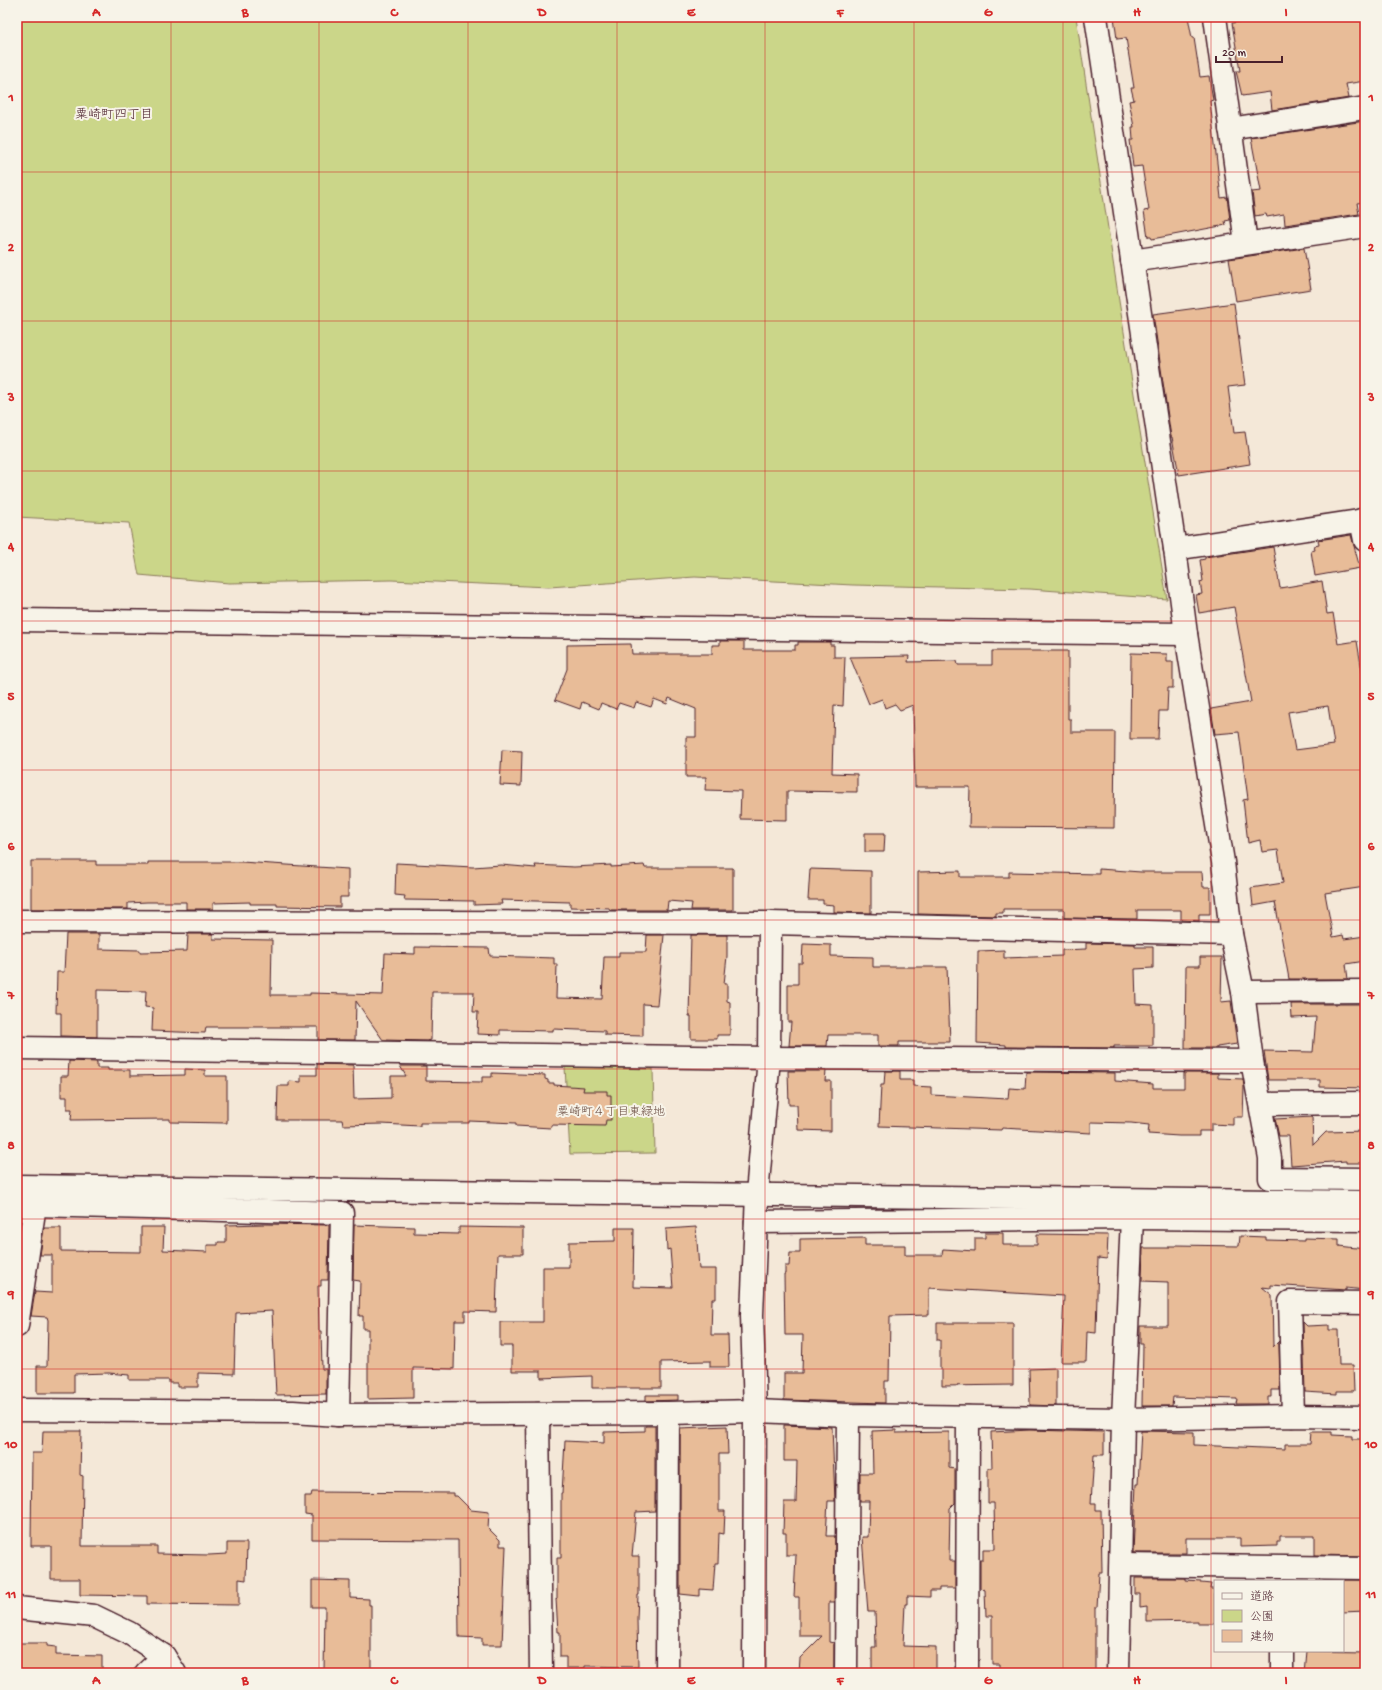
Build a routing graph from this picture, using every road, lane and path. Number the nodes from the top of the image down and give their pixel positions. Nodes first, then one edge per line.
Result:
1 (1096, 17) edge
2 (1215, 17) edge
3 (1365, 108) edge
4 (1230, 129) junction
5 (1365, 226) edge
6 (1246, 243) junction
7 (1132, 261) junction
8 (1364, 527) edge
9 (1175, 549) junction
10 (17, 620) edge
11 (1186, 634) junction
12 (17, 921) edge
13 (770, 923) junction
14 (1231, 934) junction
15 (1365, 991) edge
16 (1244, 992) junction
17 (17, 1048) edge
18 (769, 1058) junction
19 (1252, 1061) junction
20 (1365, 1103) edge
21 (1261, 1104) junction
22 (1365, 1179) edge
23 (17, 1186) edge
24 (757, 1194) junction
25 (1365, 1202) edge
26 (26, 1205) edge
27 (1132, 1218) junction
28 (1365, 1220) edge
29 (756, 1222) junction
30 (1365, 1303) edge
31 (17, 1326) edge
32 (17, 1410) edge
33 (755, 1411) junction
34 (668, 1413) junction
35 (538, 1414) junction
36 (338, 1415) junction
37 (848, 1415) junction
38 (1293, 1416) junction
39 (968, 1417) junction
40 (1365, 1417) edge
41 (1123, 1419) junction
42 (1121, 1565) junction
43 (1365, 1568) edge
44 (1281, 1574) edge
45 (17, 1608) edge
46 (1282, 1652) edge
47 (169, 1665) edge
48 (146, 1673) edge
49 (541, 1673) edge
50 (667, 1673) edge
51 (754, 1673) edge
52 (846, 1673) edge
53 (967, 1673) edge
54 (1118, 1673) edge
55 (1282, 1673) edge

1 - 7 street
2 - 4 street
3 - 4 street
4 - 6 street
5 - 6 street
6 - 7 street
7 - 9 street
8 - 9 street
9 - 11 street
10 - 11 street
11 - 14 street
12 - 13 street
13 - 14 street
13 - 18 street
14 - 16 street
15 - 16 street
16 - 19 street
17 - 18 street
18 - 19 street
18 - 24 street
19 - 21 street
20 - 21 street
21 - 22 street
23 - 24 street
24 - 25 street
24 - 29 street
26 - 31 street
26 - 36 street
27 - 28 street
27 - 29 street
27 - 41 street
29 - 33 street
30 - 38 street
32 - 36 street
33 - 34 street
33 - 37 street
33 - 51 street
34 - 35 street
34 - 50 street
35 - 36 street
35 - 49 street
37 - 39 street
37 - 52 street
38 - 40 street
38 - 41 street
39 - 41 street
39 - 53 street
41 - 42 street
42 - 44 street
42 - 54 street
43 - 44 street
45 - 47 street
46 - 55 street
47 - 48 street

